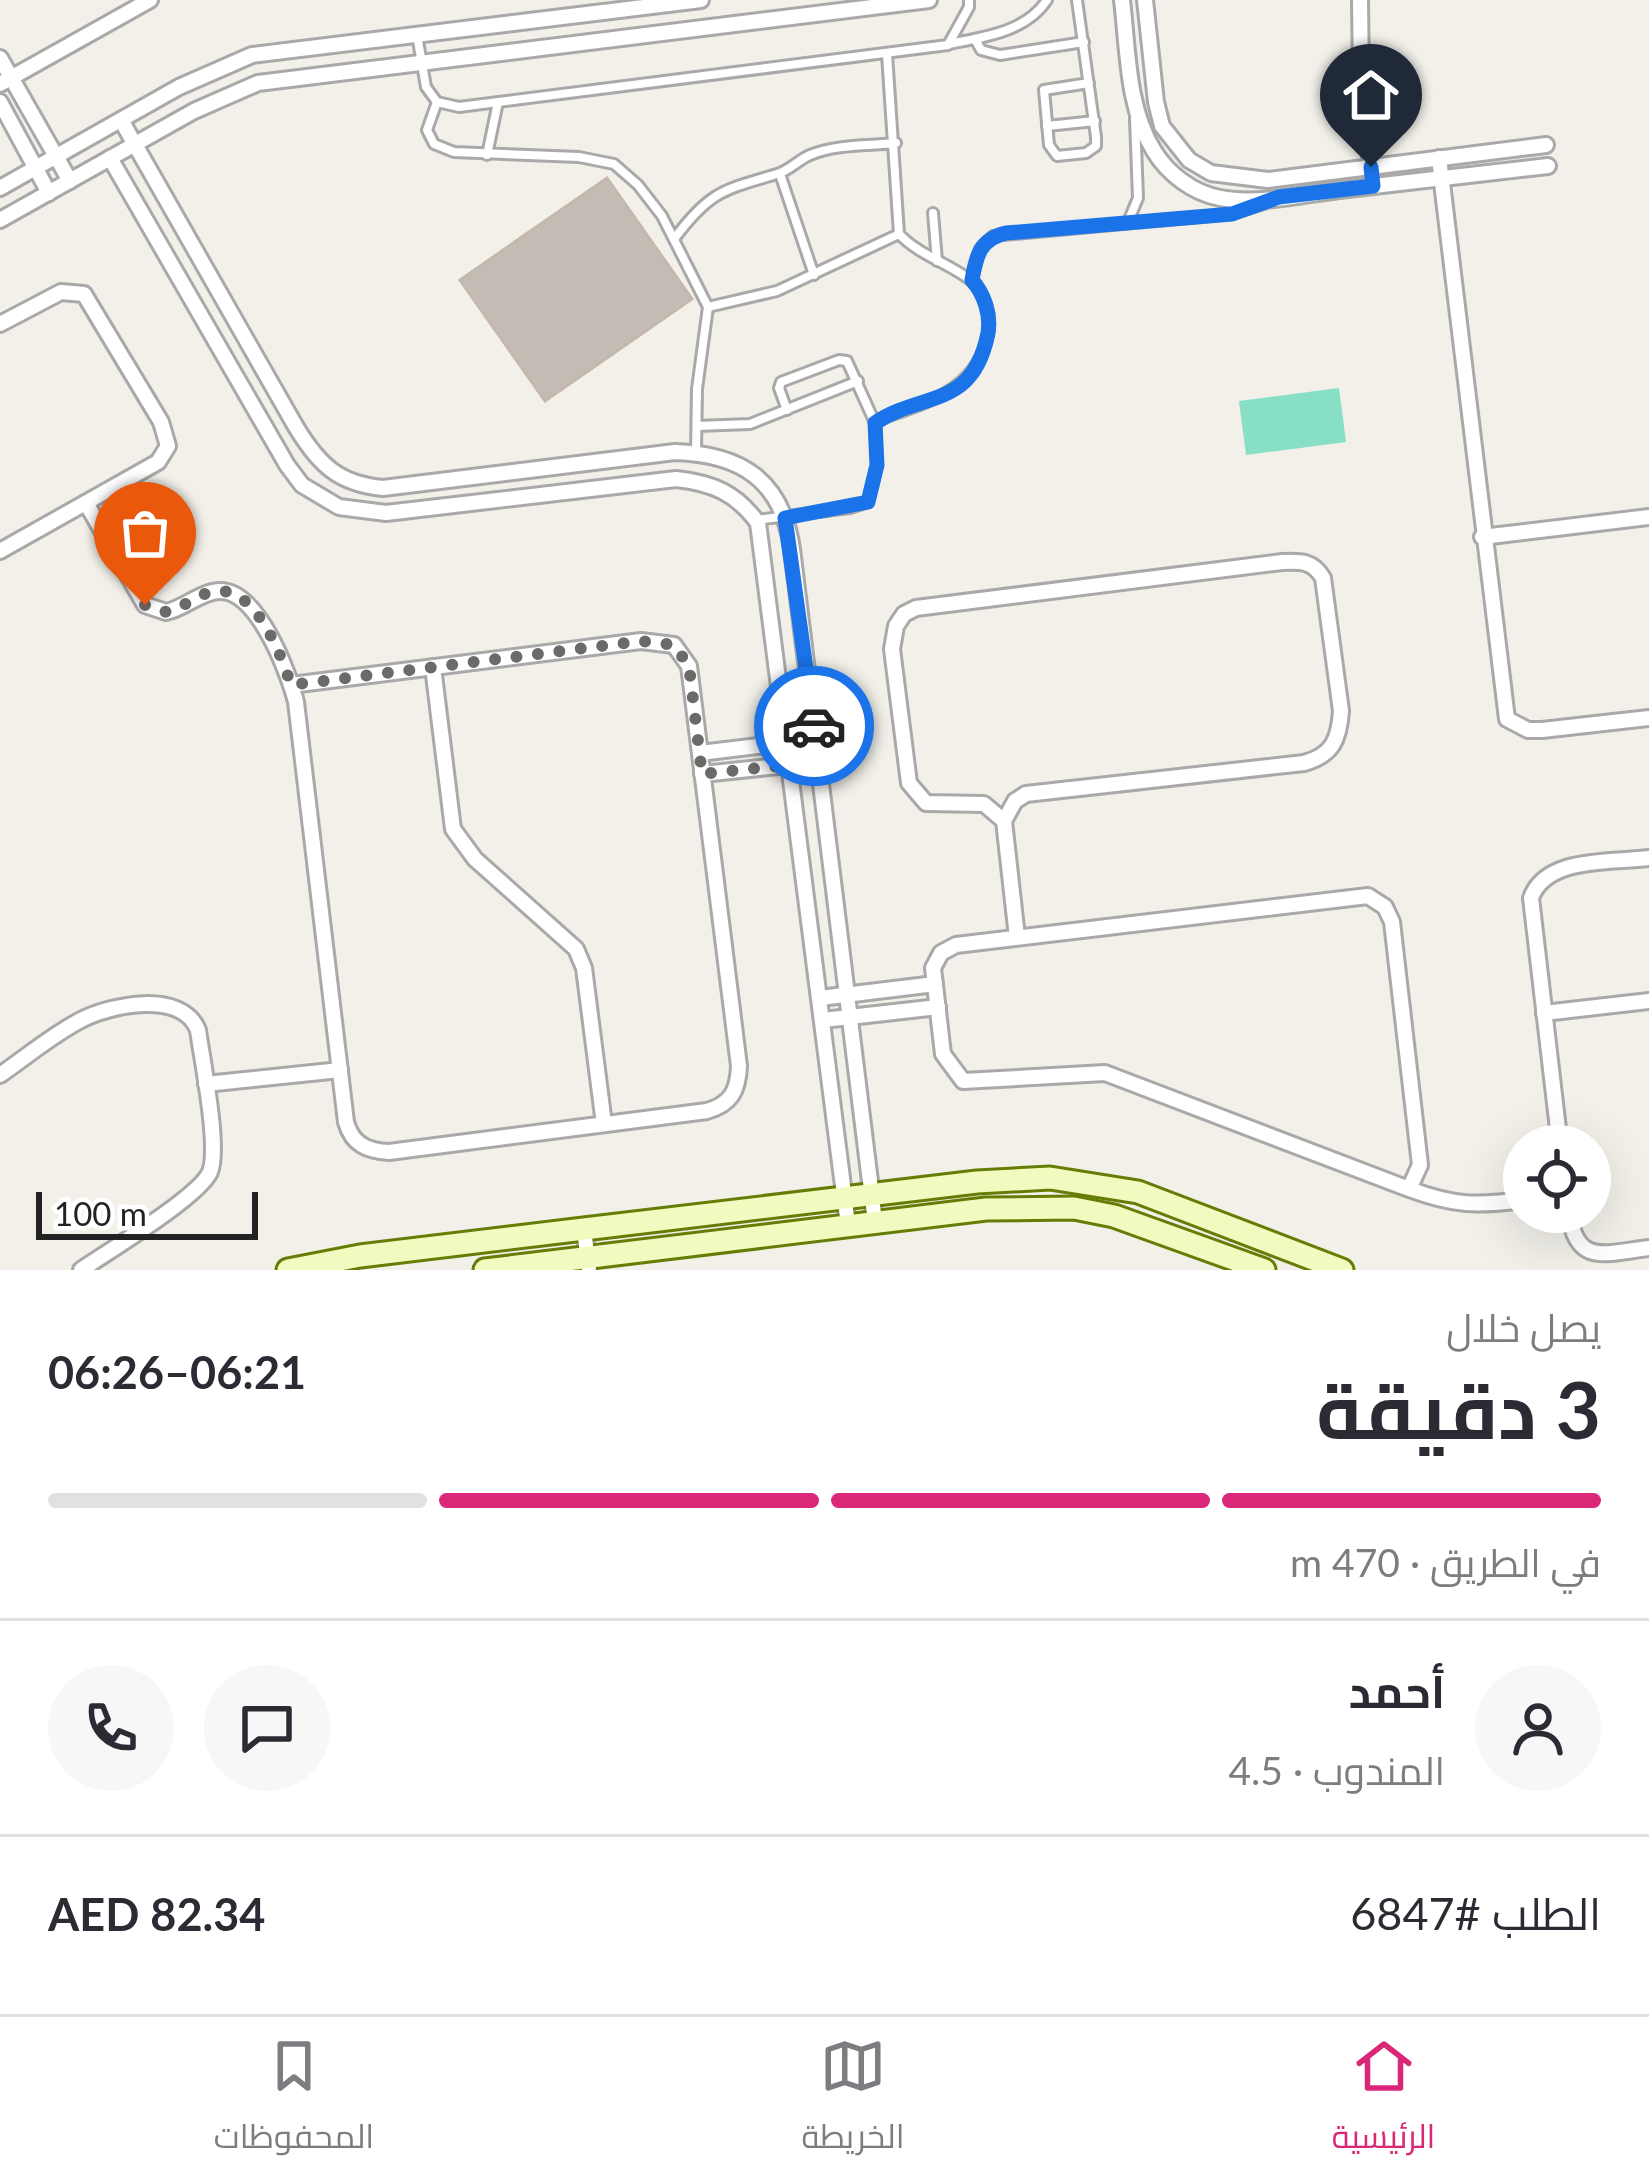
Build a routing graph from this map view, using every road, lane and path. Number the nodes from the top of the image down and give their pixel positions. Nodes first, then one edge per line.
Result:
1 (150, 0) edge
2 (701, 0) edge
3 (929, 0) edge
4 (969, 0) edge
5 (1047, 0) edge
6 (1077, 0) edge
7 (1122, 0) edge
8 (1144, 0) edge
9 (1360, 0) edge
10 (416, 34) junction
11 (974, 39) junction
12 (1084, 42) junction
13 (948, 45) junction
14 (887, 54) junction
15 (0, 58) edge
16 (422, 62) junction
17 (6, 81) edge
18 (1089, 82) junction
19 (0, 102) edge
20 (437, 102) junction
21 (498, 102) junction
22 (1135, 106) junction
23 (121, 120) junction
24 (1094, 121) junction
25 (1047, 126) junction
26 (896, 143) junction
27 (135, 144) junction
28 (1546, 145) dead end
29 (487, 155) junction
30 (56, 157) junction
31 (110, 158) junction
32 (1439, 158) junction
33 (1549, 166) dead end
34 (1371, 167) junction
35 (36, 168) junction
36 (780, 174) junction
37 (1441, 178) junction
38 (70, 181) junction
39 (1373, 186) junction
40 (0, 188) edge
41 (49, 193) junction
42 (1279, 197) junction
43 (933, 213) dead end
44 (0, 220) edge
45 (1127, 223) junction
46 (899, 234) junction
47 (674, 239) junction
48 (937, 261) junction
49 (814, 274) junction
50 (972, 280) junction
51 (708, 307) junction
52 (0, 324) edge
53 (858, 381) junction
54 (787, 410) junction
55 (875, 423) junction
56 (697, 425) junction
57 (696, 453) junction
58 (450, 480) junction
59 (86, 502) junction
60 (449, 506) junction
61 (1649, 517) edge
62 (785, 518) junction
63 (756, 520) junction
64 (1482, 537) junction
65 (0, 551) edge
66 (433, 667) junction
67 (291, 685) junction
68 (1649, 718) edge
69 (815, 739) junction
70 (788, 742) junction
71 (700, 753) junction
72 (818, 762) junction
73 (791, 765) junction
74 (702, 774) junction
75 (1004, 821) junction
76 (1649, 858) edge
77 (1017, 937) junction
78 (935, 984) junction
79 (847, 995) junction
80 (820, 998) junction
81 (1649, 1000) edge
82 (938, 1007) junction
83 (1544, 1013) junction
84 (850, 1017) junction
85 (823, 1020) junction
86 (340, 1070) junction
87 (0, 1075) edge
88 (206, 1084) junction
89 (604, 1124) junction
90 (1557, 1125) edge
91 (1409, 1189) junction
92 (872, 1195) junction
93 (845, 1198) junction
94 (1503, 1203) edge
95 (875, 1222) junction
96 (848, 1226) junction
97 (584, 1229) junction
98 (556, 1232) junction
99 (1572, 1233) edge
100 (1649, 1248) edge
101 (588, 1264) edge
102 (560, 1265) edge
103 (81, 1270) edge
104 (288, 1270) edge
105 (485, 1270) edge
106 (1264, 1270) edge
107 (1342, 1270) edge

1 - 17 street
2 - 10 street
3 - 16 street
4 - 13 lane
5 - 11 lane
6 - 12 lane
7 - 22 street
8 - 34 street
9 - 34 street
10 - 16 lane
10 - 23 street
11 - 12 lane
11 - 13 lane
12 - 18 lane
13 - 14 lane
14 - 21 lane
14 - 26 lane
15 - 17 street
16 - 20 lane
16 - 27 street
17 - 30 street
18 - 24 lane
18 - 25 lane
19 - 35 street
20 - 21 lane
20 - 29 lane
21 - 29 lane
22 - 42 street
22 - 45 lane
23 - 27 street
23 - 30 street
24 - 25 lane
24 - 25 lane
26 - 36 lane
26 - 46 lane
27 - 31 street
27 - 58 street
28 - 32 street
29 - 47 lane
30 - 35 street
30 - 38 street
31 - 38 street
31 - 60 street
32 - 34 street
32 - 37 street
33 - 37 street
34 - 39 street
35 - 40 street
35 - 41 street
36 - 47 lane
36 - 49 lane
37 - 39 street
37 - 64 street
38 - 41 street
39 - 42 street
41 - 44 street
42 - 45 lane
43 - 48 lane
45 - 50 lane
46 - 48 lane
46 - 49 lane
47 - 51 lane
48 - 50 lane
49 - 51 lane
50 - 55 lane
51 - 56 lane
52 - 59 street
53 - 54 lane
53 - 54 lane
53 - 55 lane
54 - 56 lane
55 - 62 lane
56 - 57 lane
57 - 58 street
57 - 62 street
58 - 60 street
59 - 65 street
59 - 67 street
60 - 63 street
61 - 64 street
62 - 63 lane
62 - 69 street
63 - 70 street
64 - 68 street
66 - 67 street
66 - 71 street
66 - 89 street
67 - 86 street
69 - 70 street
69 - 72 street
70 - 71 street
70 - 73 street
71 - 74 street
72 - 73 street
72 - 79 street
73 - 74 street
73 - 80 street
74 - 89 street
75 - 75 street
75 - 77 street
76 - 83 street
77 - 78 street
77 - 91 street
78 - 79 street
78 - 82 street
79 - 80 street
79 - 84 street
80 - 85 street
81 - 83 street
82 - 84 street
82 - 91 street
83 - 90 street
84 - 85 street
84 - 92 street
85 - 93 street
86 - 88 street
86 - 89 street
87 - 88 street
88 - 103 street
91 - 94 street
92 - 93 street
92 - 95 street
92 - 107 street
93 - 96 street
93 - 97 street
95 - 96 street
95 - 106 street
96 - 101 street
97 - 98 street
97 - 101 street
98 - 102 street
98 - 104 street
99 - 100 street
101 - 102 street
102 - 105 street

